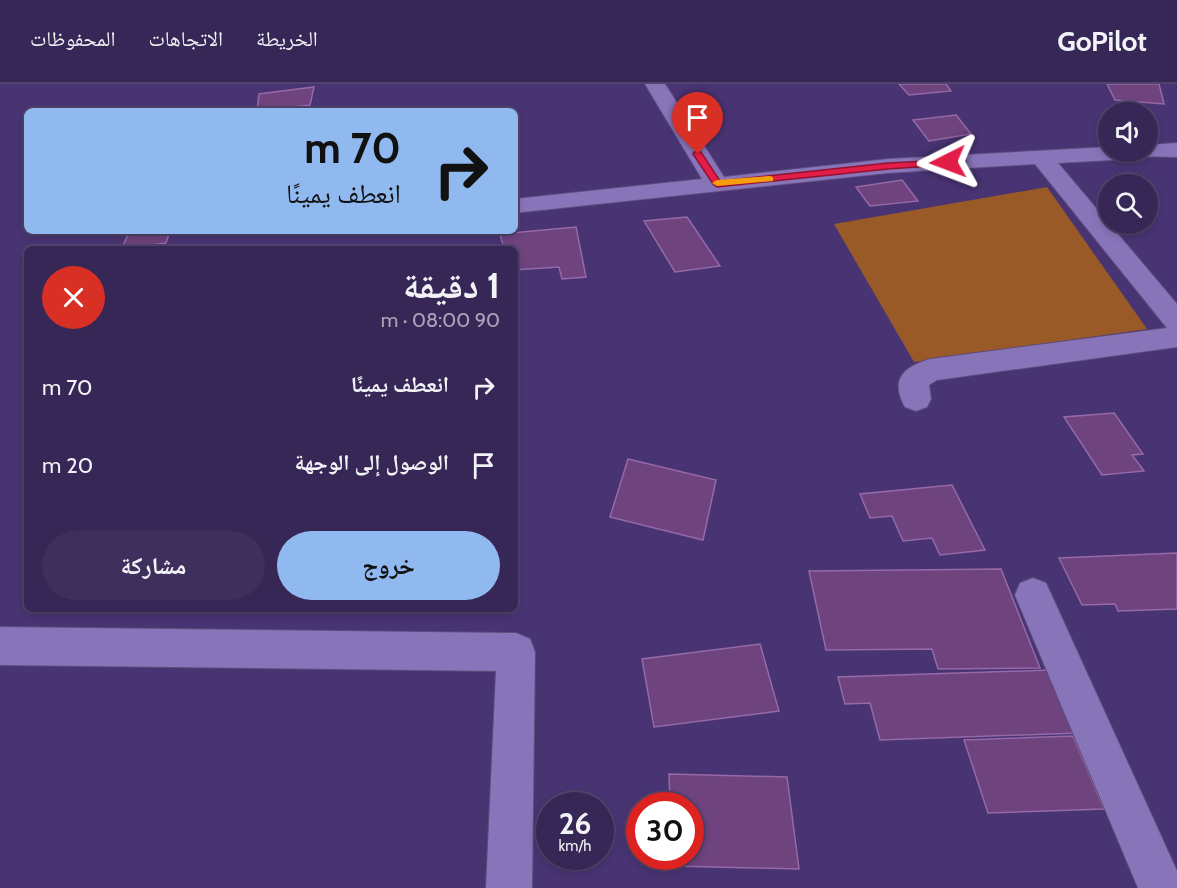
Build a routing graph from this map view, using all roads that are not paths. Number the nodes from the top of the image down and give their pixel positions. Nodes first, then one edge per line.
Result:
1 (655, 84) edge
2 (1177, 150) edge
3 (1158, 151) edge
4 (1098, 154) edge
5 (1041, 157) junction
6 (717, 184) junction
7 (518, 206) edge
8 (1177, 322) edge
9 (1177, 337) edge
10 (916, 399) dead end
11 (1033, 595) dead end
12 (0, 646) edge
13 (509, 888) edge
14 (1161, 888) edge

1 - 6 street
2 - 3 street
4 - 5 street
5 - 6 street
5 - 8 street
6 - 7 street
9 - 10 street
11 - 14 street
12 - 13 street

